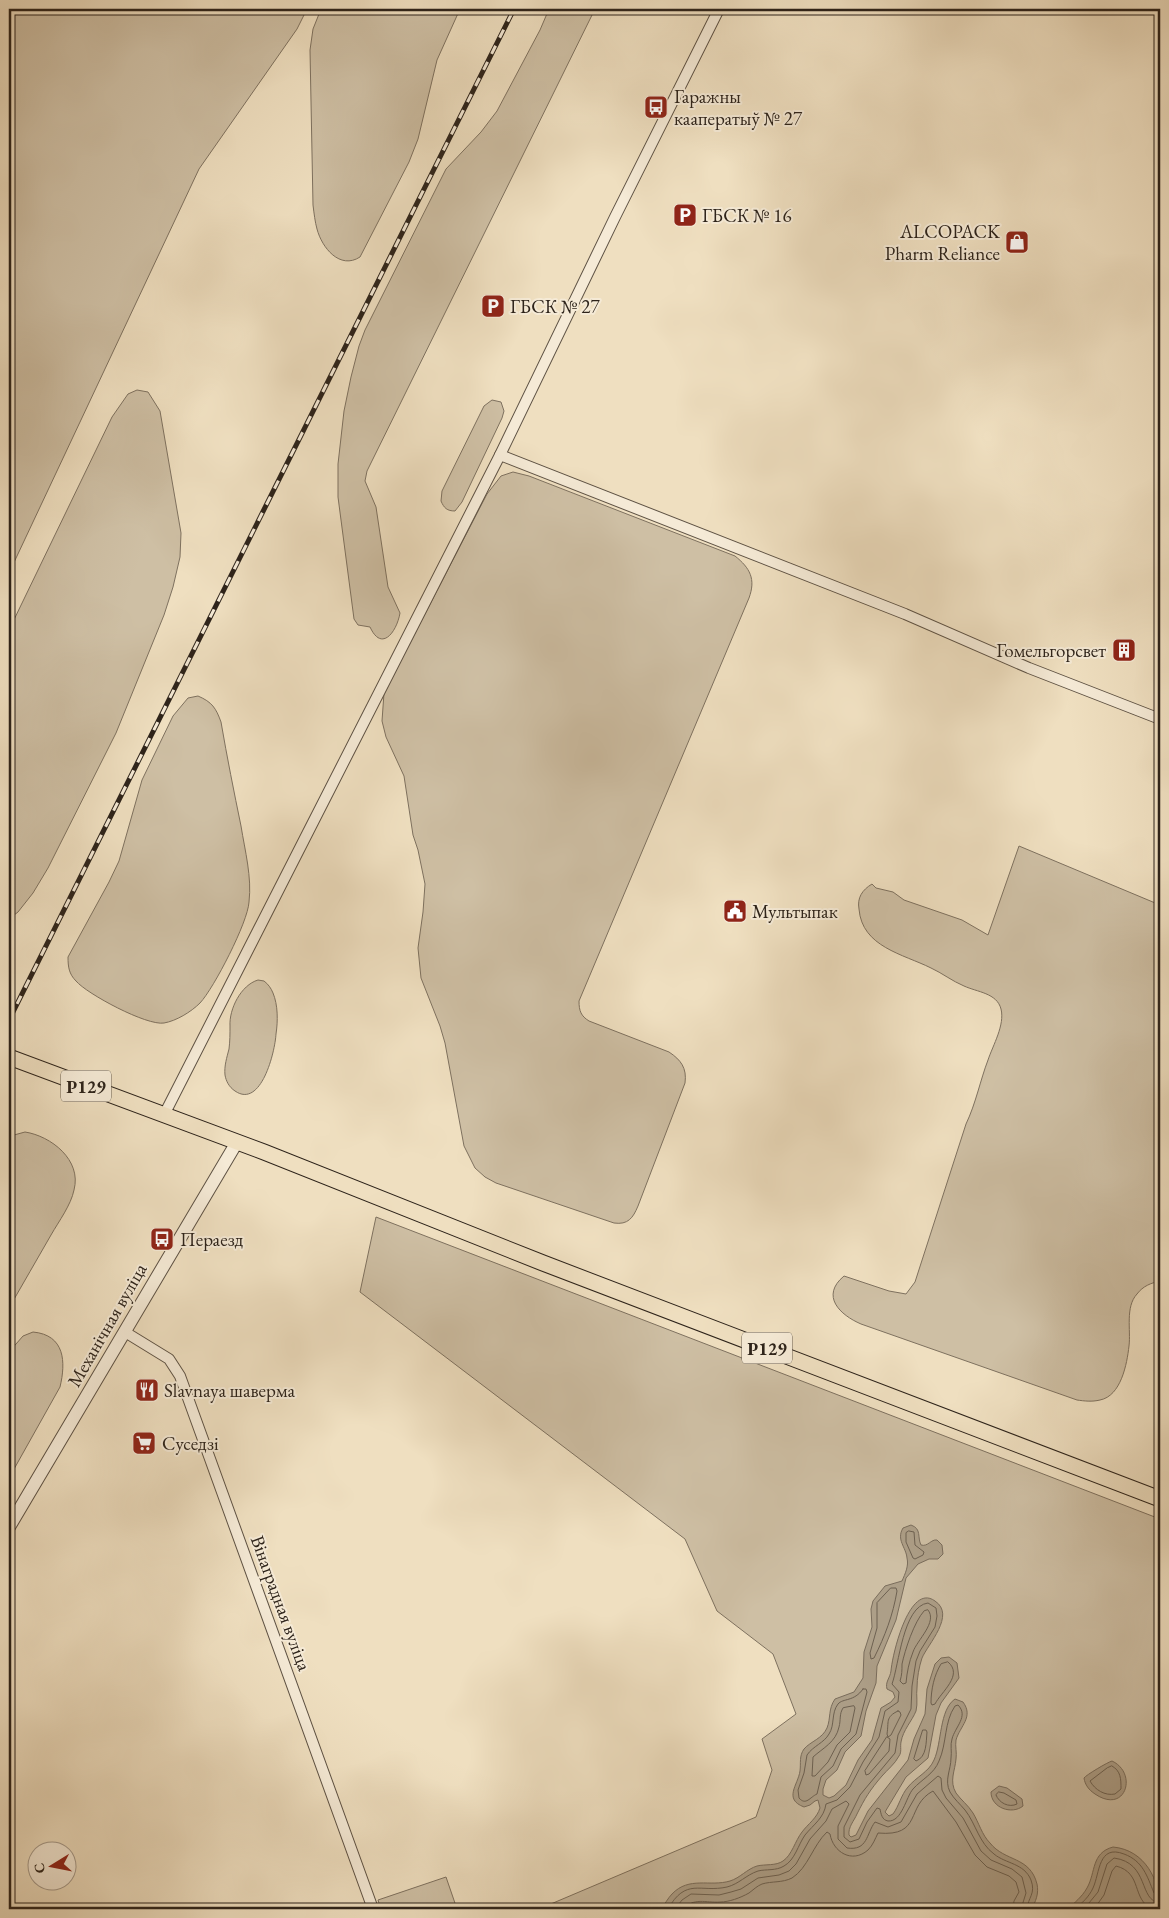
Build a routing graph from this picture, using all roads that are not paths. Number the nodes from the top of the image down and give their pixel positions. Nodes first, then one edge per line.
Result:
1 (719, 9) edge
2 (500, 455) junction
3 (1160, 719) edge
4 (9, 1057) edge
5 (164, 1115) junction
6 (236, 1142) junction
7 (125, 1332) junction
8 (1160, 1499) edge
9 (9, 1527) edge
10 (373, 1909) edge

1 - 2 street
2 - 3 street
2 - 5 street
4 - 5 main road, Р129
5 - 6 main road, Р129
6 - 7 street, Механічная вуліца
6 - 8 main road, Р129
7 - 9 street, Механічная вуліца
7 - 10 street, Вінаградная вуліца

